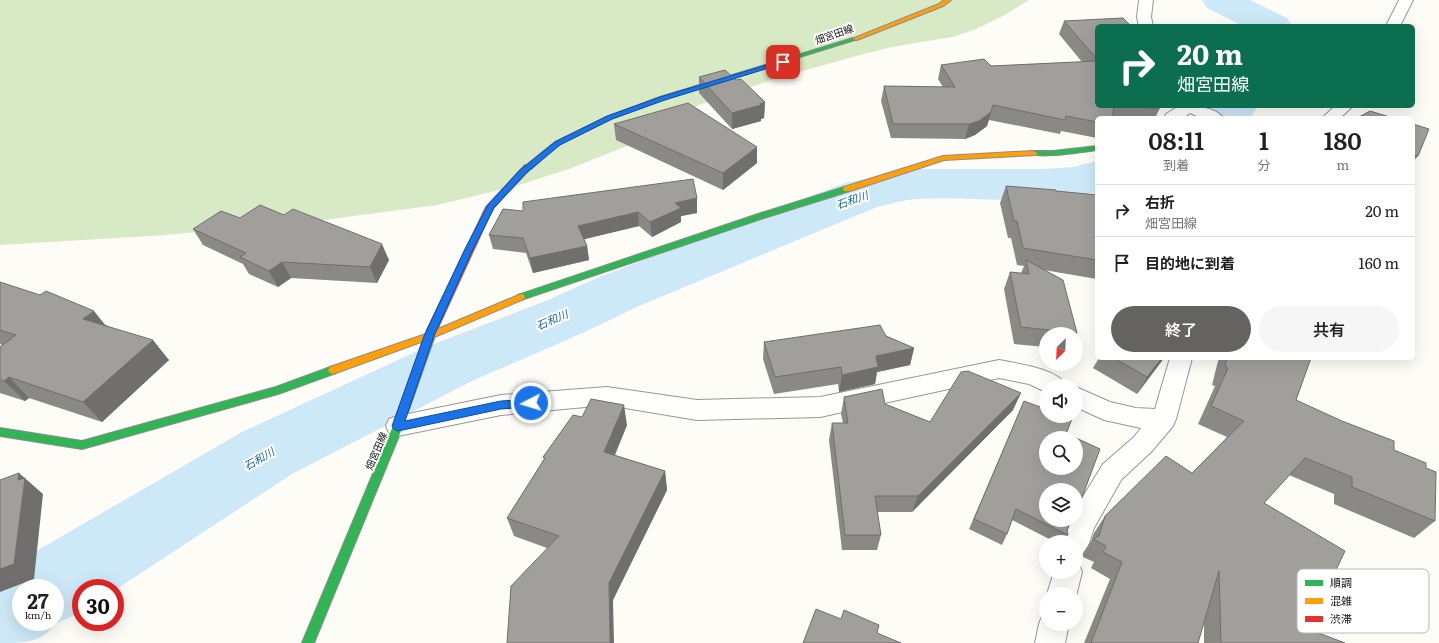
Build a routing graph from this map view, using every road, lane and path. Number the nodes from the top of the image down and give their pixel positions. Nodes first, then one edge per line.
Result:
1 (948, 0) edge
2 (1146, 0) edge
3 (1406, 0) edge
4 (1146, 24) edge
5 (1394, 24) edge
6 (1186, 108) edge
7 (1193, 108) edge
8 (1342, 108) edge
9 (1175, 116) edge
10 (1211, 116) edge
11 (1332, 116) edge
12 (1095, 148) edge
13 (429, 336) junction
14 (1180, 360) edge
15 (1040, 379) edge
16 (1083, 400) edge
17 (401, 418) junction
18 (1164, 419) junction
19 (0, 432) edge
20 (1078, 535) edge
21 (1053, 631) edge
22 (308, 643) edge
23 (1050, 643) edge

1 - 13 main road, 畑宮田線
2 - 4 street
3 - 5 street
6 - 9 street
7 - 10 street
8 - 11 street
12 - 13 main road
13 - 17 main road, 畑宮田線
13 - 19 main road
14 - 18 street
15 - 17 street
16 - 18 street
17 - 22 main road, 畑宮田線
18 - 20 street
21 - 23 street

